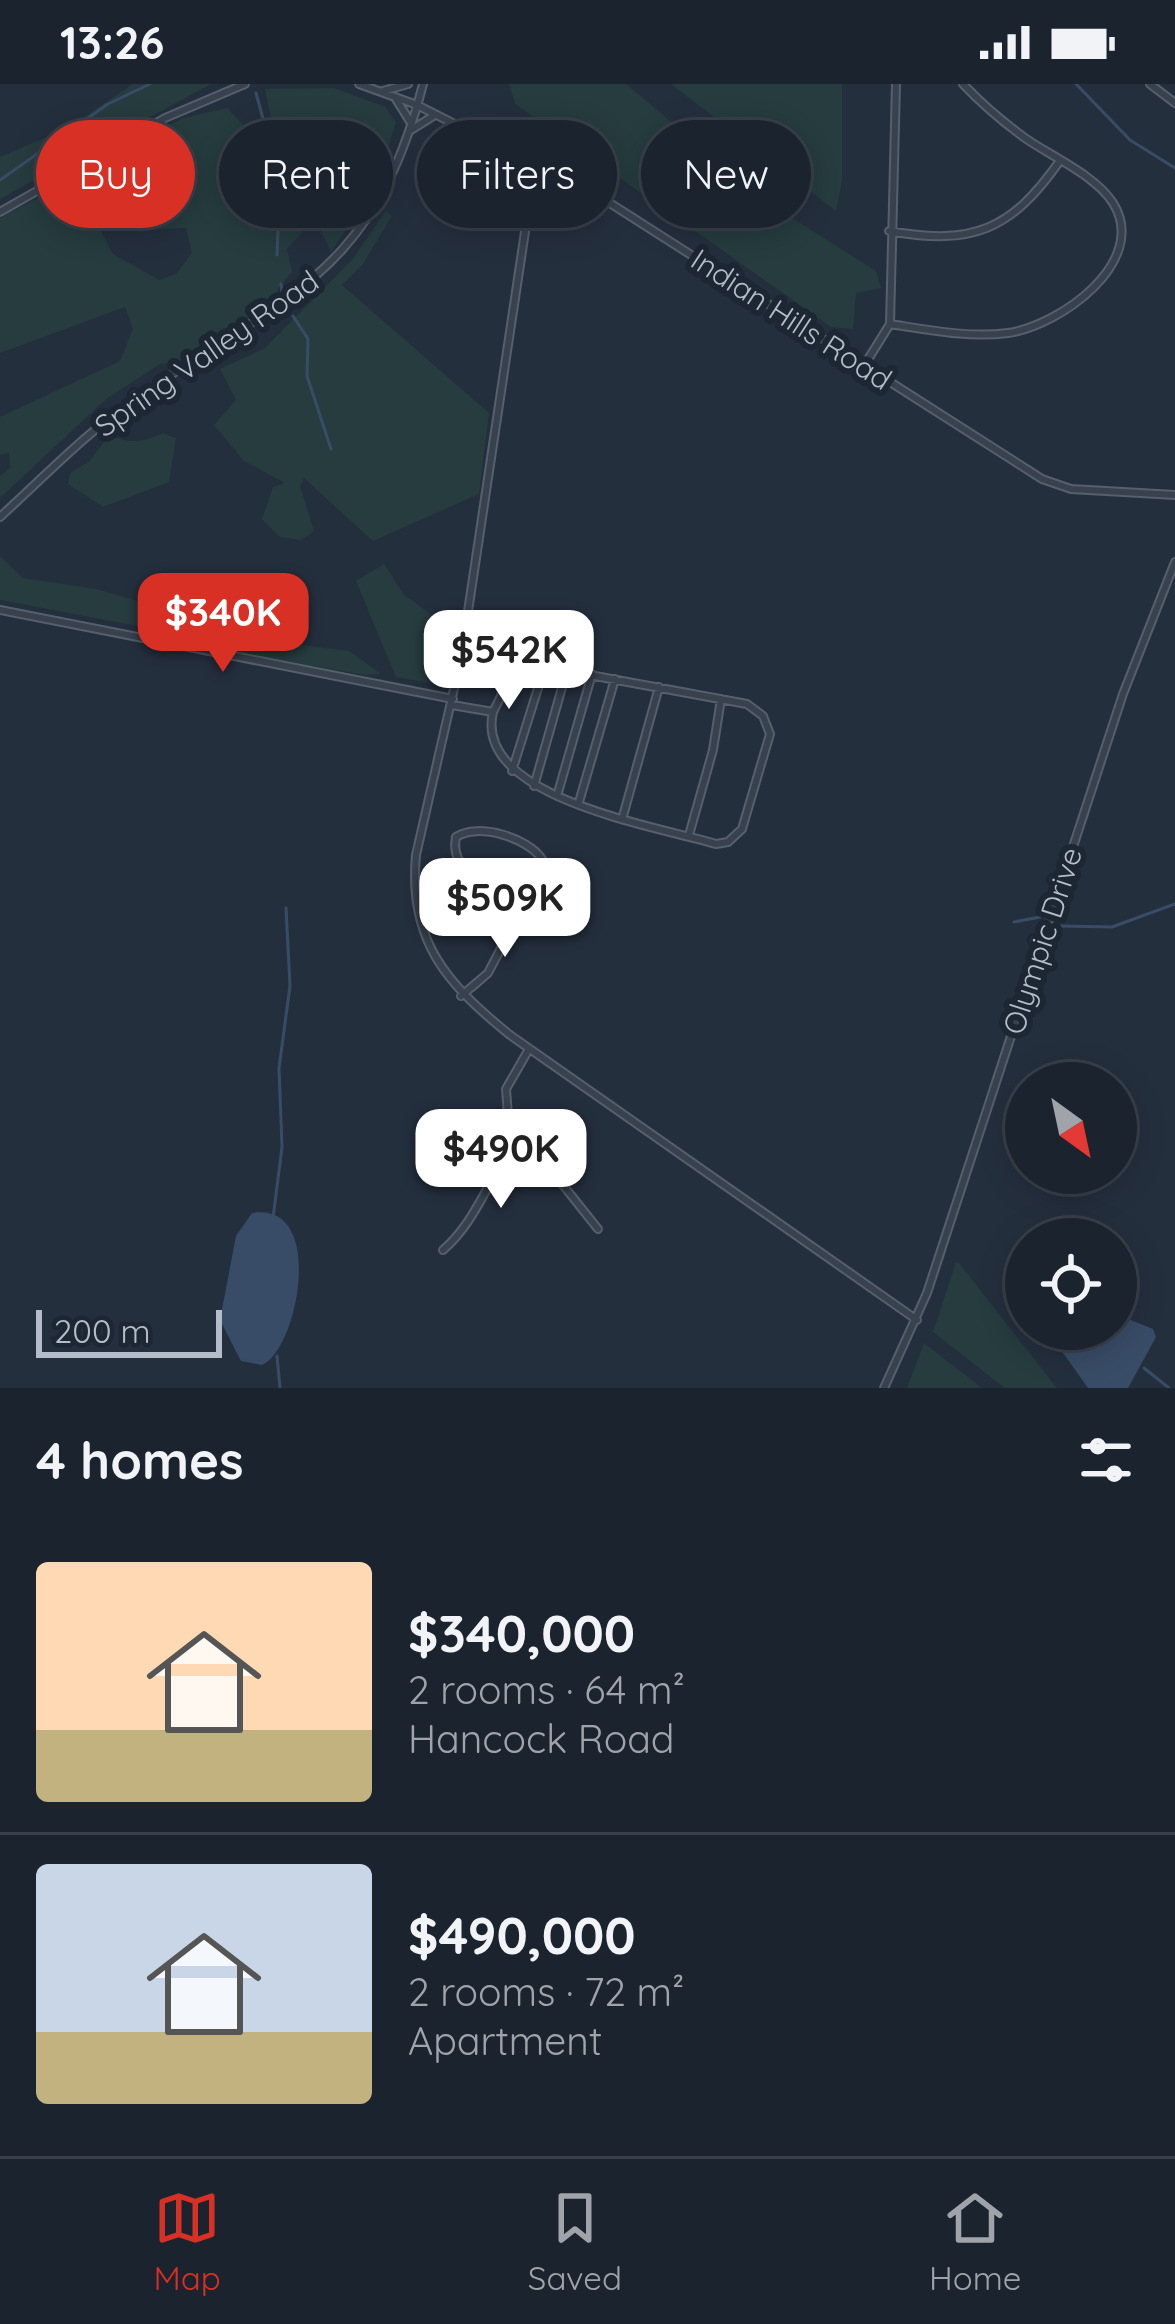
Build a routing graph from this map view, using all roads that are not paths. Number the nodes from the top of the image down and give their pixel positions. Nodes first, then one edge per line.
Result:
1 (245, 84) edge
2 (359, 84) edge
3 (408, 84) edge
4 (423, 84) edge
5 (896, 84) edge
6 (962, 84) edge
7 (1150, 84) edge
8 (382, 92) junction
9 (394, 96) junction
10 (1175, 103) edge
11 (417, 105) junction
12 (436, 115) junction
13 (446, 120) edge
14 (410, 129) junction
15 (1059, 162) junction
16 (617, 210) edge
17 (0, 212) edge
18 (526, 228) edge
19 (889, 231) junction
20 (890, 325) junction
21 (862, 369) junction
22 (1175, 495) edge
23 (0, 517) edge
24 (1175, 562) edge
25 (0, 610) edge
26 (545, 666) junction
27 (567, 670) junction
28 (592, 674) junction
29 (615, 679) junction
30 (659, 687) junction
31 (721, 699) junction
32 (453, 702) junction
33 (493, 712) junction
34 (512, 771) junction
35 (534, 786) junction
36 (557, 796) junction
37 (579, 803) junction
38 (623, 816) junction
39 (688, 836) junction
40 (532, 890) junction
41 (461, 996) junction
42 (529, 1049) junction
43 (523, 1136) junction
44 (598, 1229) dead end
45 (443, 1250) dead end
46 (916, 1321) junction
47 (884, 1388) edge

1 - 17 street
2 - 8 street, Indian Hills Road
3 - 8 street
4 - 11 street, Spring Valley Road
5 - 19 street
6 - 15 street
7 - 10 street
8 - 9 street, Indian Hills Road
9 - 11 street, Indian Hills Road
9 - 14 street
11 - 12 street, Indian Hills Road
11 - 14 street, Spring Valley Road
12 - 13 street, Indian Hills Road
12 - 14 street
14 - 23 street, Spring Valley Road
15 - 19 street
15 - 20 street
16 - 21 street, Indian Hills Road
18 - 32 street
19 - 20 street
20 - 21 street
21 - 22 street, Indian Hills Road
24 - 46 street, Olympic Drive
25 - 32 street
26 - 27 street
26 - 33 street
26 - 34 street
27 - 28 street
27 - 35 street
28 - 29 street
28 - 36 street
29 - 30 street
29 - 37 street
30 - 31 street
30 - 38 street
31 - 39 street
31 - 39 street
32 - 33 street
32 - 41 street
33 - 34 street
34 - 35 street
35 - 36 street
36 - 37 street
37 - 38 street
38 - 39 street
40 - 40 street
40 - 41 street
41 - 42 street
42 - 43 street
42 - 46 street
43 - 44 street
43 - 45 street
46 - 47 street, Olympic Drive

